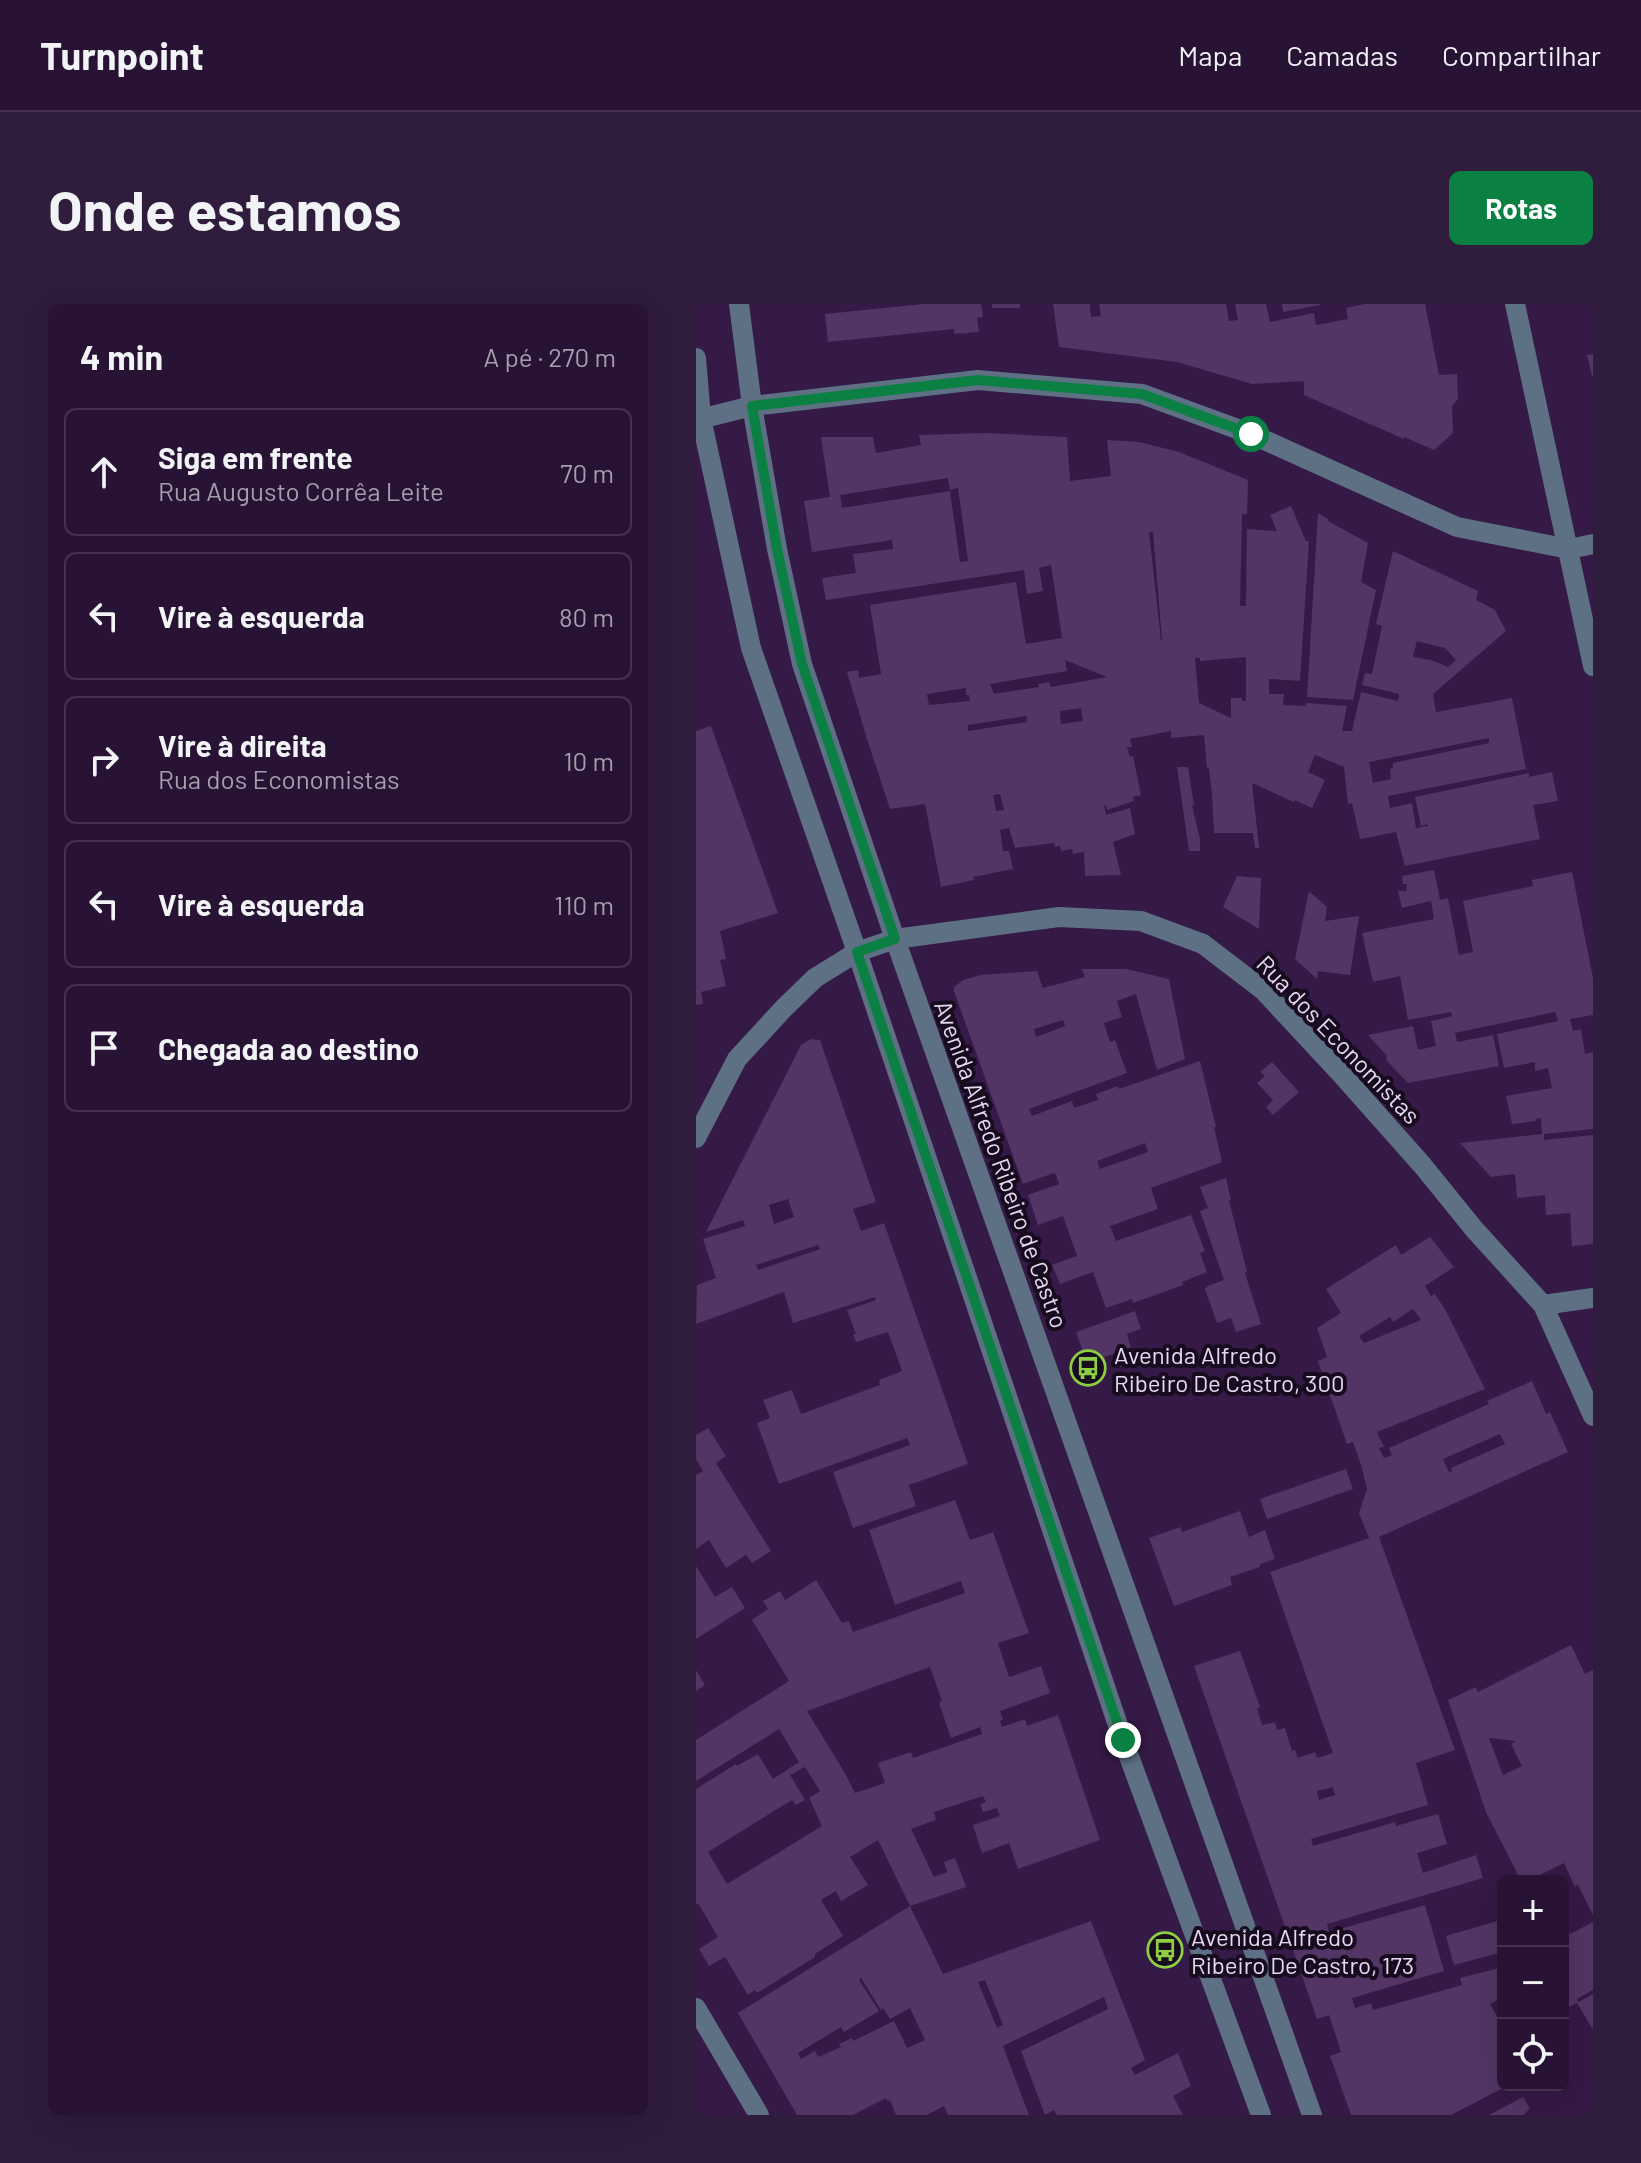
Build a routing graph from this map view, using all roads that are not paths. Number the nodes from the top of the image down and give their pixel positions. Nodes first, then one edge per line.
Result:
1 (739, 304) edge
2 (1515, 304) edge
3 (696, 358) edge
4 (752, 406) junction
5 (698, 419) edge
6 (1593, 544) edge
7 (1569, 549) junction
8 (1593, 666) edge
9 (895, 939) junction
10 (857, 952) junction
11 (696, 1138) edge
12 (1593, 1298) edge
13 (1543, 1305) junction
14 (1593, 1416) edge
15 (696, 2008) edge
16 (759, 2115) edge
17 (1261, 2115) edge
18 (1312, 2115) edge

1 - 4 street, Avenida Alfredo Ribeiro de Castro
2 - 7 street
3 - 5 street
4 - 5 street
4 - 7 street
4 - 9 street, Avenida Alfredo Ribeiro de Castro
5 - 10 street
6 - 7 street
7 - 8 street
9 - 10 street, Rua dos Economistas
9 - 13 street, Rua dos Economistas
9 - 18 street, Avenida Alfredo Ribeiro de Castro
10 - 11 street, Rua dos Economistas
10 - 17 street
12 - 13 street
13 - 14 street, Rua dos Economistas
15 - 16 street

